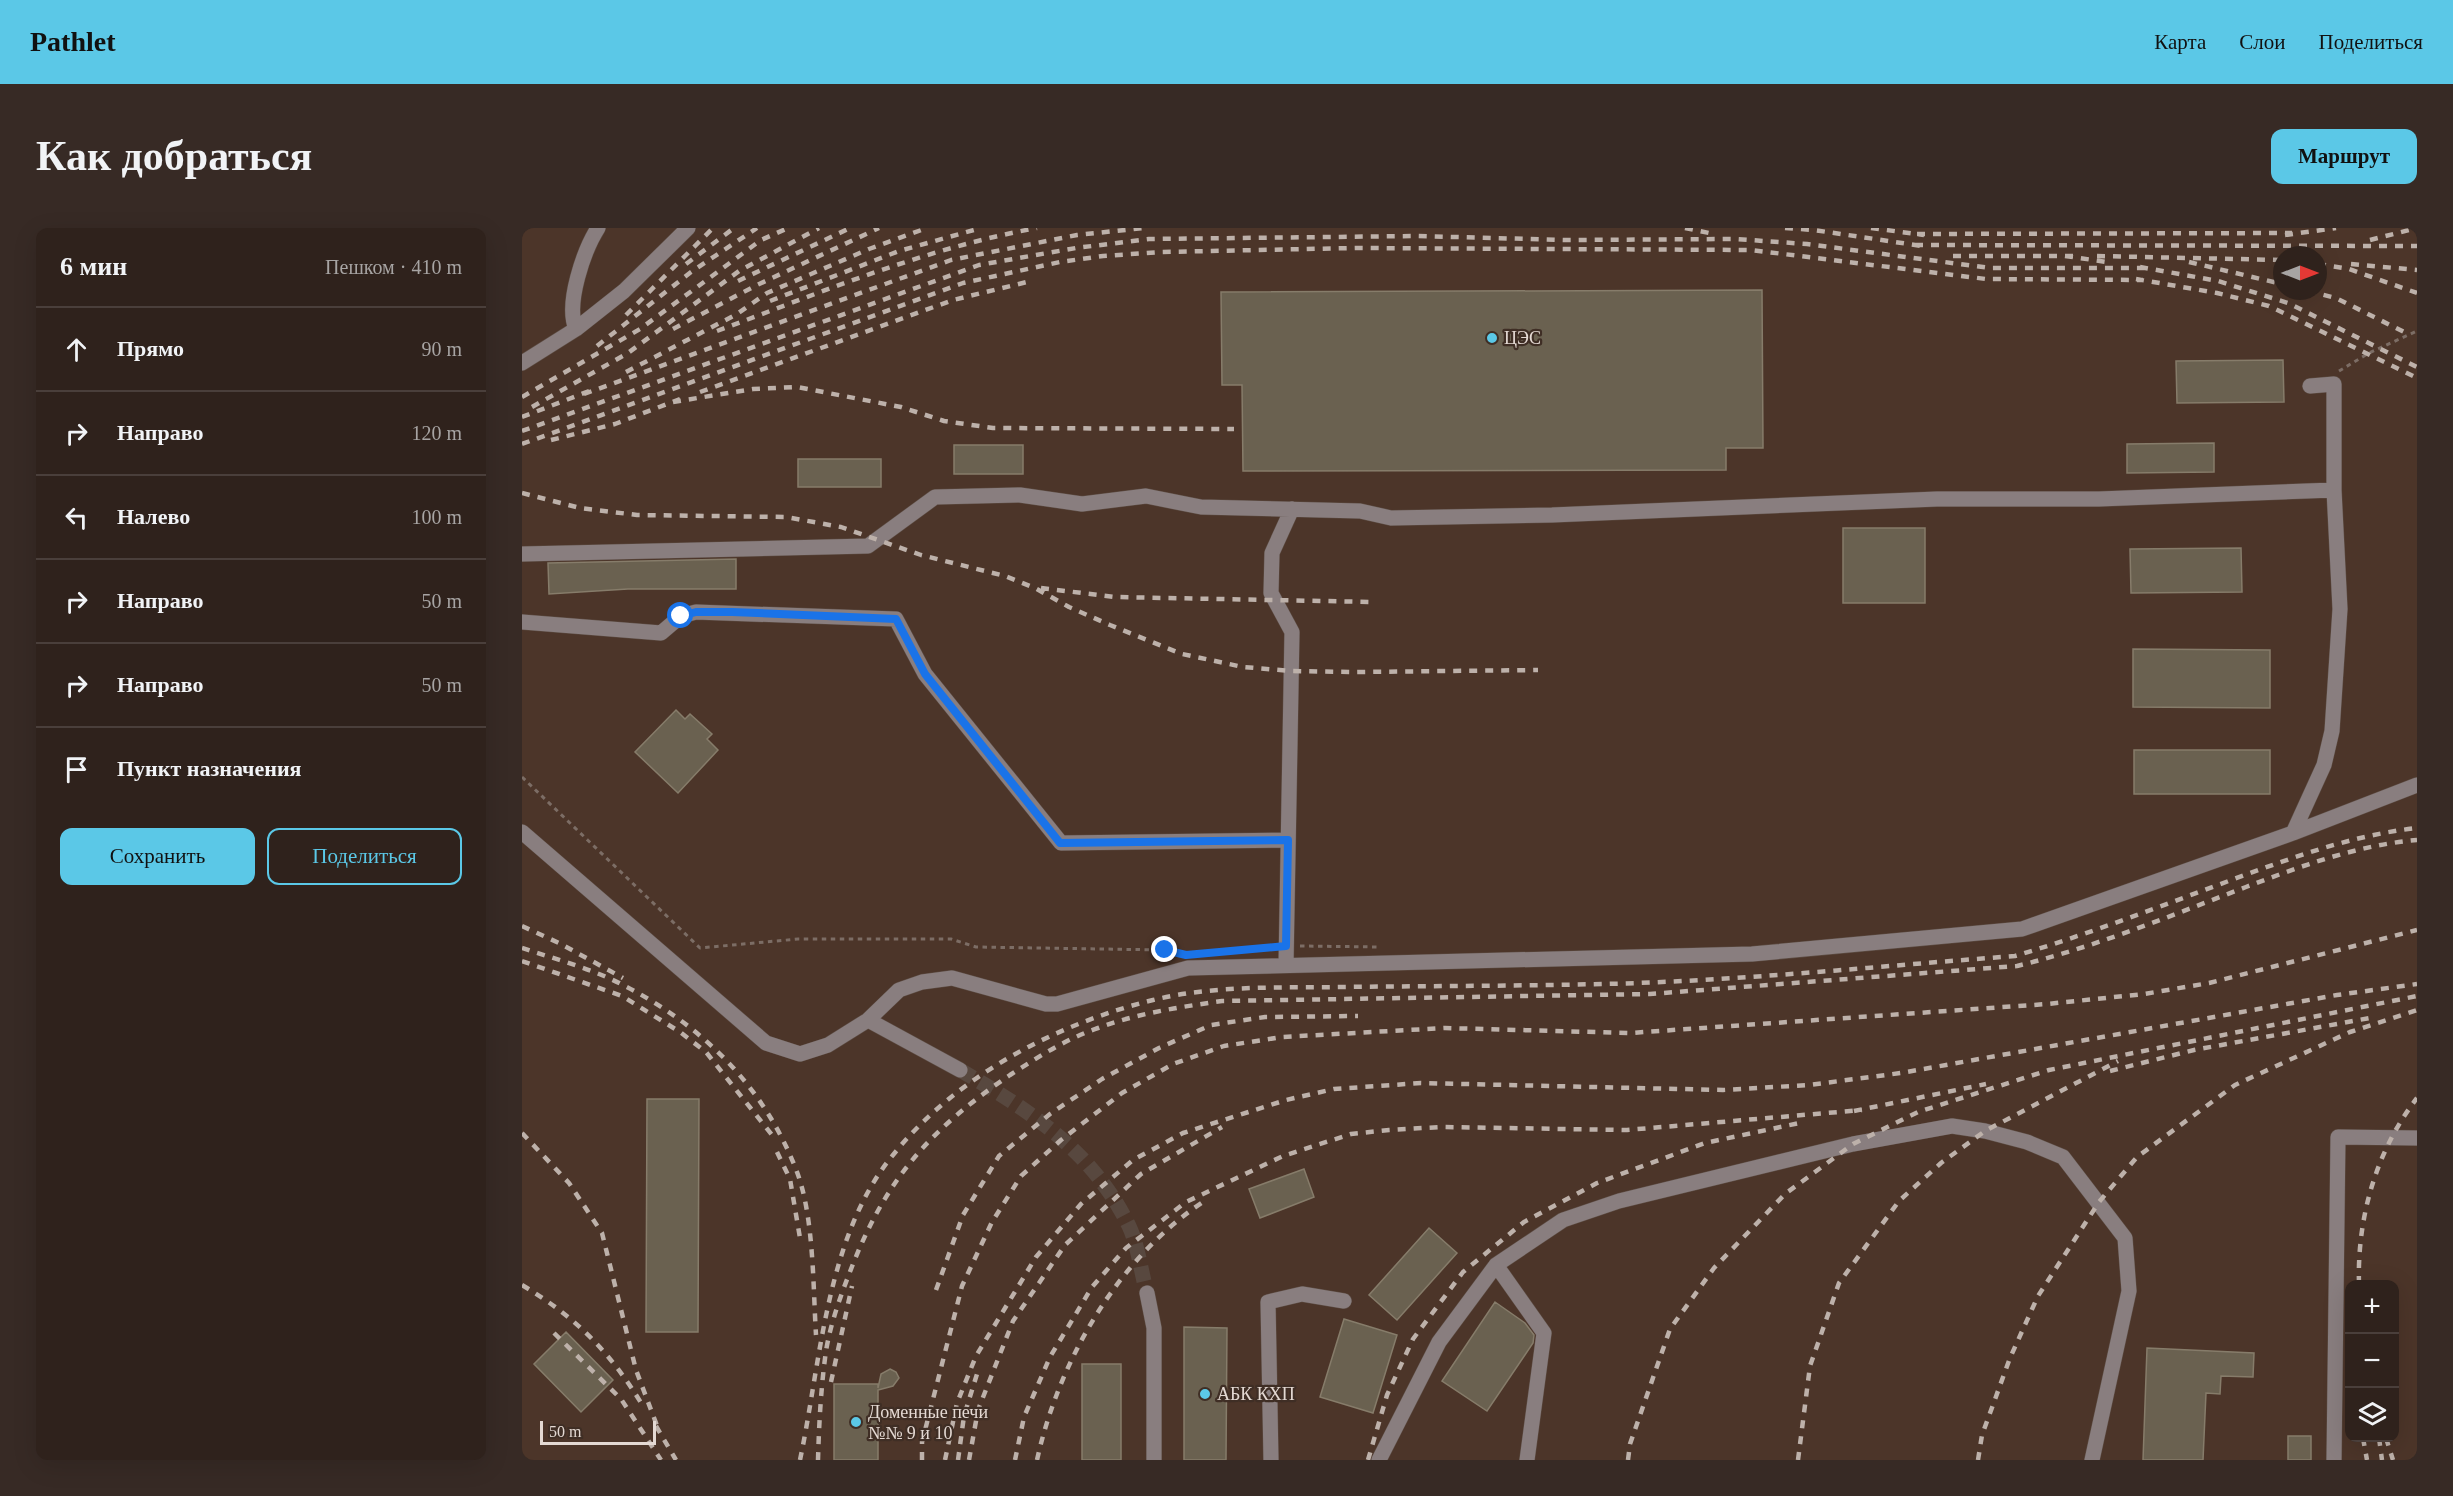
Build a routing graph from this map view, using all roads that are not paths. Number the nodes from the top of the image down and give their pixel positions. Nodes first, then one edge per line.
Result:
1 (598, 228) edge
2 (688, 228) edge
3 (576, 329) junction
4 (522, 363) edge
5 (2310, 386) dead end
6 (2334, 490) junction
7 (1292, 509) junction
8 (522, 554) edge
9 (522, 622) edge
10 (2417, 785) edge
11 (522, 832) edge
12 (2293, 833) junction
13 (1288, 840) junction
14 (1286, 965) junction
15 (868, 1020) junction
16 (960, 1070) tunnel mouth
17 (2417, 1138) edge
18 (1496, 1265) junction
19 (1147, 1293) tunnel mouth
20 (1344, 1301) dead end
21 (1154, 1460) edge
22 (1271, 1460) edge
23 (1379, 1460) edge
24 (1527, 1460) edge
25 (2092, 1460) edge
26 (2334, 1460) edge

1 - 3 lane
2 - 3 lane
3 - 4 lane
5 - 6 lane
6 - 7 lane
6 - 12 lane
7 - 8 lane
7 - 13 lane
9 - 13 lane
10 - 12 lane
11 - 15 lane
12 - 14 lane
13 - 14 lane
14 - 15 lane
15 - 16 lane
17 - 26 lane
18 - 23 lane
18 - 24 lane
18 - 25 lane
19 - 21 lane
20 - 22 lane

